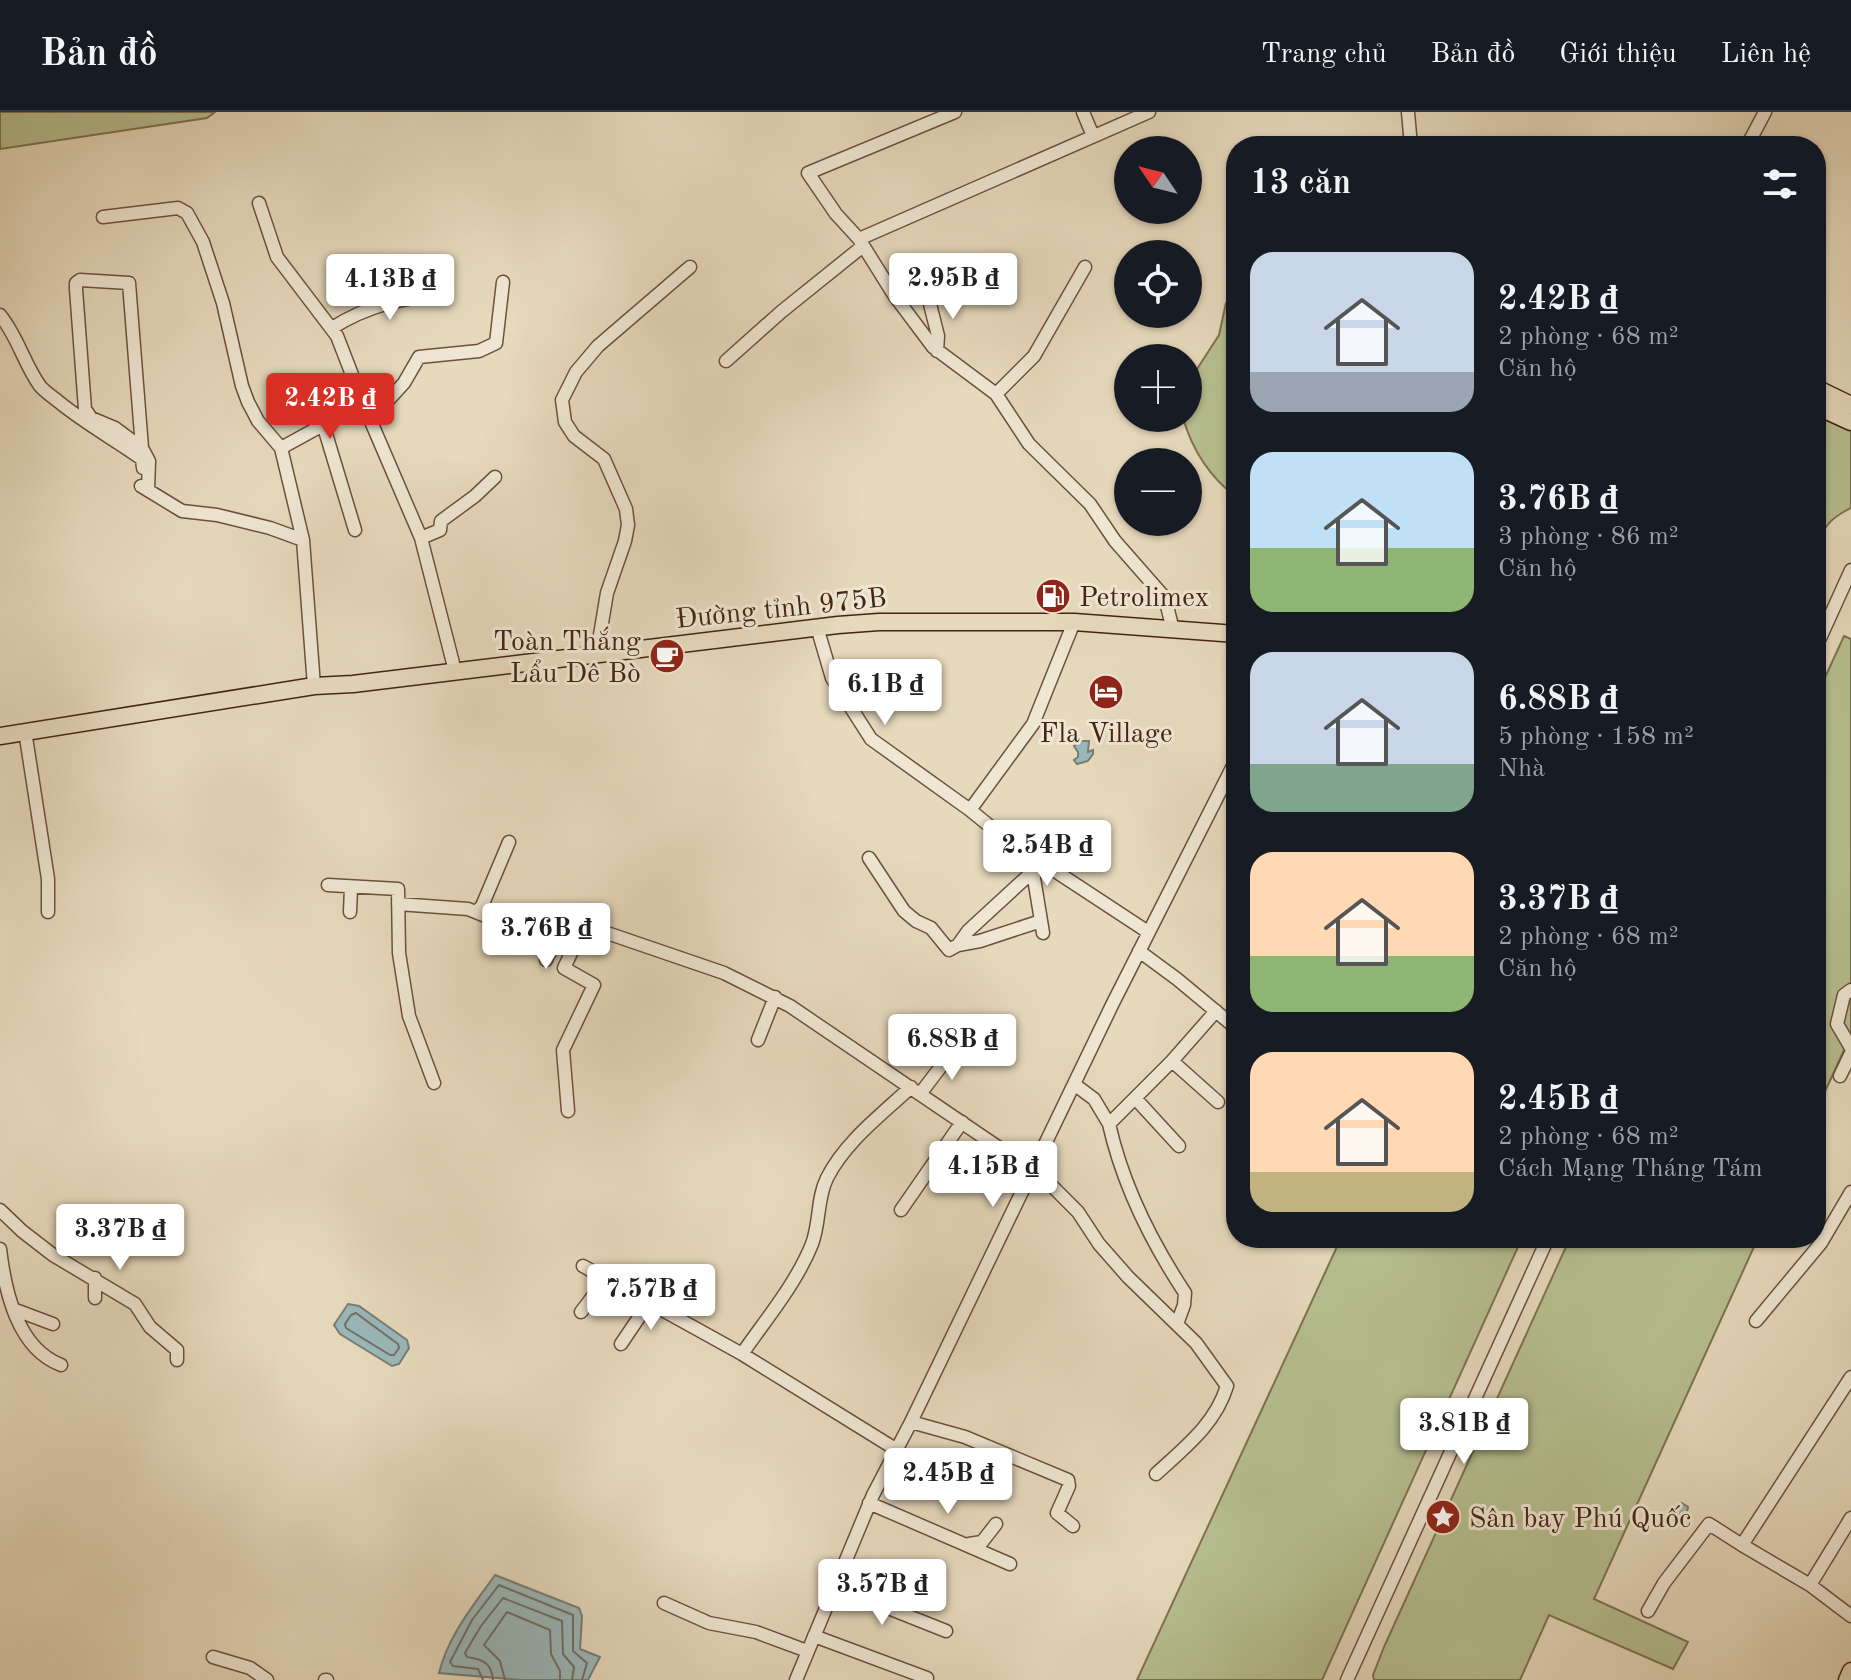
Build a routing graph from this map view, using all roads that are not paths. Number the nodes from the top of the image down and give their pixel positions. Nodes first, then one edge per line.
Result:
1 (955, 112) edge
2 (1083, 112) edge
3 (1149, 112) edge
4 (1408, 112) edge
5 (1765, 112) edge
6 (1093, 136) junction
7 (1410, 136) edge
8 (1752, 136) edge
9 (259, 203) dead end
10 (103, 217) dead end
11 (861, 243) junction
12 (690, 267) dead end
13 (1085, 267) dead end
14 (503, 282) dead end
15 (928, 296) dead end
16 (444, 297) dead end
17 (0, 315) edge
18 (332, 328) junction
19 (937, 351) junction
20 (726, 361) dead end
21 (1826, 393) edge
22 (996, 394) junction
23 (363, 403) junction
24 (1851, 405) edge
25 (309, 408) dead end
26 (1826, 411) edge
27 (370, 420) junction
28 (1851, 422) edge
29 (321, 426) junction
30 (142, 448) junction
31 (281, 448) junction
32 (495, 477) dead end
33 (148, 490) junction
34 (355, 530) dead end
35 (421, 538) junction
36 (303, 540) junction
37 (1851, 570) edge
38 (1074, 622) junction
39 (1826, 625) edge
40 (817, 627) junction
41 (1173, 630) junction
42 (1226, 633) edge
43 (597, 653) junction
44 (455, 671) junction
45 (314, 686) junction
46 (25, 731) junction
47 (0, 736) edge
48 (1226, 780) edge
49 (970, 810) junction
50 (509, 842) dead end
51 (869, 858) dead end
52 (1038, 867) junction
53 (328, 885) dead end
54 (351, 888) junction
55 (398, 904) junction
56 (477, 911) junction
57 (48, 912) dead end
58 (350, 912) dead end
59 (560, 931) junction
60 (581, 932) junction
61 (1148, 932) junction
62 (958, 945) junction
63 (1139, 951) junction
64 (546, 960) dead end
65 (1851, 990) edge
66 (775, 997) junction
67 (1216, 1011) junction
68 (1226, 1020) edge
69 (758, 1040) dead end
70 (955, 1048) dead end
71 (1851, 1050) edge
72 (1172, 1061) junction
73 (1840, 1076) dead end
74 (434, 1083) dead end
75 (1074, 1084) junction
76 (916, 1091) junction
77 (1135, 1098) junction
78 (1218, 1102) dead end
79 (568, 1111) dead end
80 (962, 1122) junction
81 (1109, 1124) junction
82 (1179, 1146) dead end
83 (1033, 1170) junction
84 (1851, 1192) edge
85 (0, 1210) edge
86 (901, 1210) dead end
87 (1826, 1234) edge
88 (1543, 1248) edge
89 (1817, 1248) edge
90 (0, 1249) edge
91 (583, 1266) dead end
92 (95, 1278) junction
93 (607, 1278) junction
94 (95, 1298) dead end
95 (650, 1301) junction
96 (13, 1309) junction
97 (581, 1312) dead end
98 (1756, 1321) dead end
99 (53, 1324) dead end
100 (1177, 1324) junction
101 (621, 1344) dead end
102 (742, 1354) junction
103 (177, 1360) dead end
104 (61, 1365) dead end
105 (1851, 1377) edge
106 (911, 1422) junction
107 (897, 1450) junction
108 (1156, 1474) dead end
109 (869, 1503) junction
110 (1851, 1518) edge
111 (996, 1524) dead end
112 (1073, 1526) dead end
113 (969, 1544) junction
114 (1742, 1545) junction
115 (1010, 1564) dead end
116 (1810, 1585) junction
117 (833, 1586) junction
118 (664, 1603) dead end
119 (1648, 1611) dead end
120 (1851, 1616) edge
121 (946, 1631) dead end
122 (814, 1636) junction
123 (807, 1651) junction
124 (213, 1657) dead end
125 (1851, 1671) edge
126 (927, 1678) dead end
127 (267, 1680) edge
128 (796, 1680) edge
129 (1347, 1680) edge
130 (1847, 1680) edge

1 - 11 street
2 - 6 street
3 - 6 street
4 - 7 street
5 - 8 street
6 - 11 street
9 - 18 street
10 - 31 street
11 - 19 street
11 - 20 street
12 - 43 street
13 - 22 street
14 - 27 street
15 - 19 street
16 - 18 street
17 - 33 street
18 - 23 street
19 - 22 street
21 - 24 main road
22 - 41 street
23 - 27 street
23 - 29 street
25 - 29 street
26 - 28 main road
27 - 35 street
29 - 31 street
29 - 34 street
30 - 30 street
30 - 33 street
31 - 36 street
32 - 35 street
33 - 36 street
35 - 44 street
36 - 45 street
37 - 39 street
38 - 40 main road, Đường tỉnh 975B
38 - 41 main road, Đường tỉnh 975B
38 - 49 street
40 - 43 main road, Đường tỉnh 975B
40 - 49 street
41 - 42 main road, Đường tỉnh 975B
43 - 44 main road, Đường tỉnh 975B
44 - 45 main road, Đường tỉnh 975B
45 - 46 main road, Đường tỉnh 975B
46 - 47 main road, Đường tỉnh 975B
46 - 57 street
48 - 61 street
49 - 52 street
50 - 56 street
51 - 62 street
52 - 61 street
52 - 62 street
52 - 62 street
53 - 54 street
54 - 55 street
54 - 58 street
55 - 56 street
55 - 74 street
56 - 59 street
59 - 60 street
59 - 64 street
60 - 66 street
60 - 79 street
61 - 63 street
63 - 67 street
63 - 75 street
65 - 71 street
66 - 69 street
66 - 76 street
67 - 68 street
67 - 72 street
70 - 76 street
71 - 73 street
72 - 77 street
72 - 78 street
75 - 81 street
75 - 83 street
76 - 80 street
76 - 102 street
77 - 81 street
77 - 82 street
80 - 83 street
80 - 86 street
81 - 100 street
83 - 100 street
83 - 106 street
84 - 87 street
85 - 92 street
88 - 129 street
89 - 98 street
90 - 96 street
91 - 93 street
92 - 94 street
92 - 103 street
93 - 95 street
93 - 97 street
95 - 101 street
95 - 102 street
96 - 99 street
96 - 104 street
100 - 108 street
102 - 107 street
105 - 114 street
106 - 107 street
106 - 112 street
107 - 109 street
109 - 113 street
109 - 117 street
110 - 116 street
111 - 113 street
113 - 115 street
114 - 116 street
114 - 119 street
116 - 120 street
117 - 121 street
117 - 122 street
118 - 123 street
122 - 123 street
122 - 126 street
123 - 128 street
124 - 127 street
125 - 130 main road

